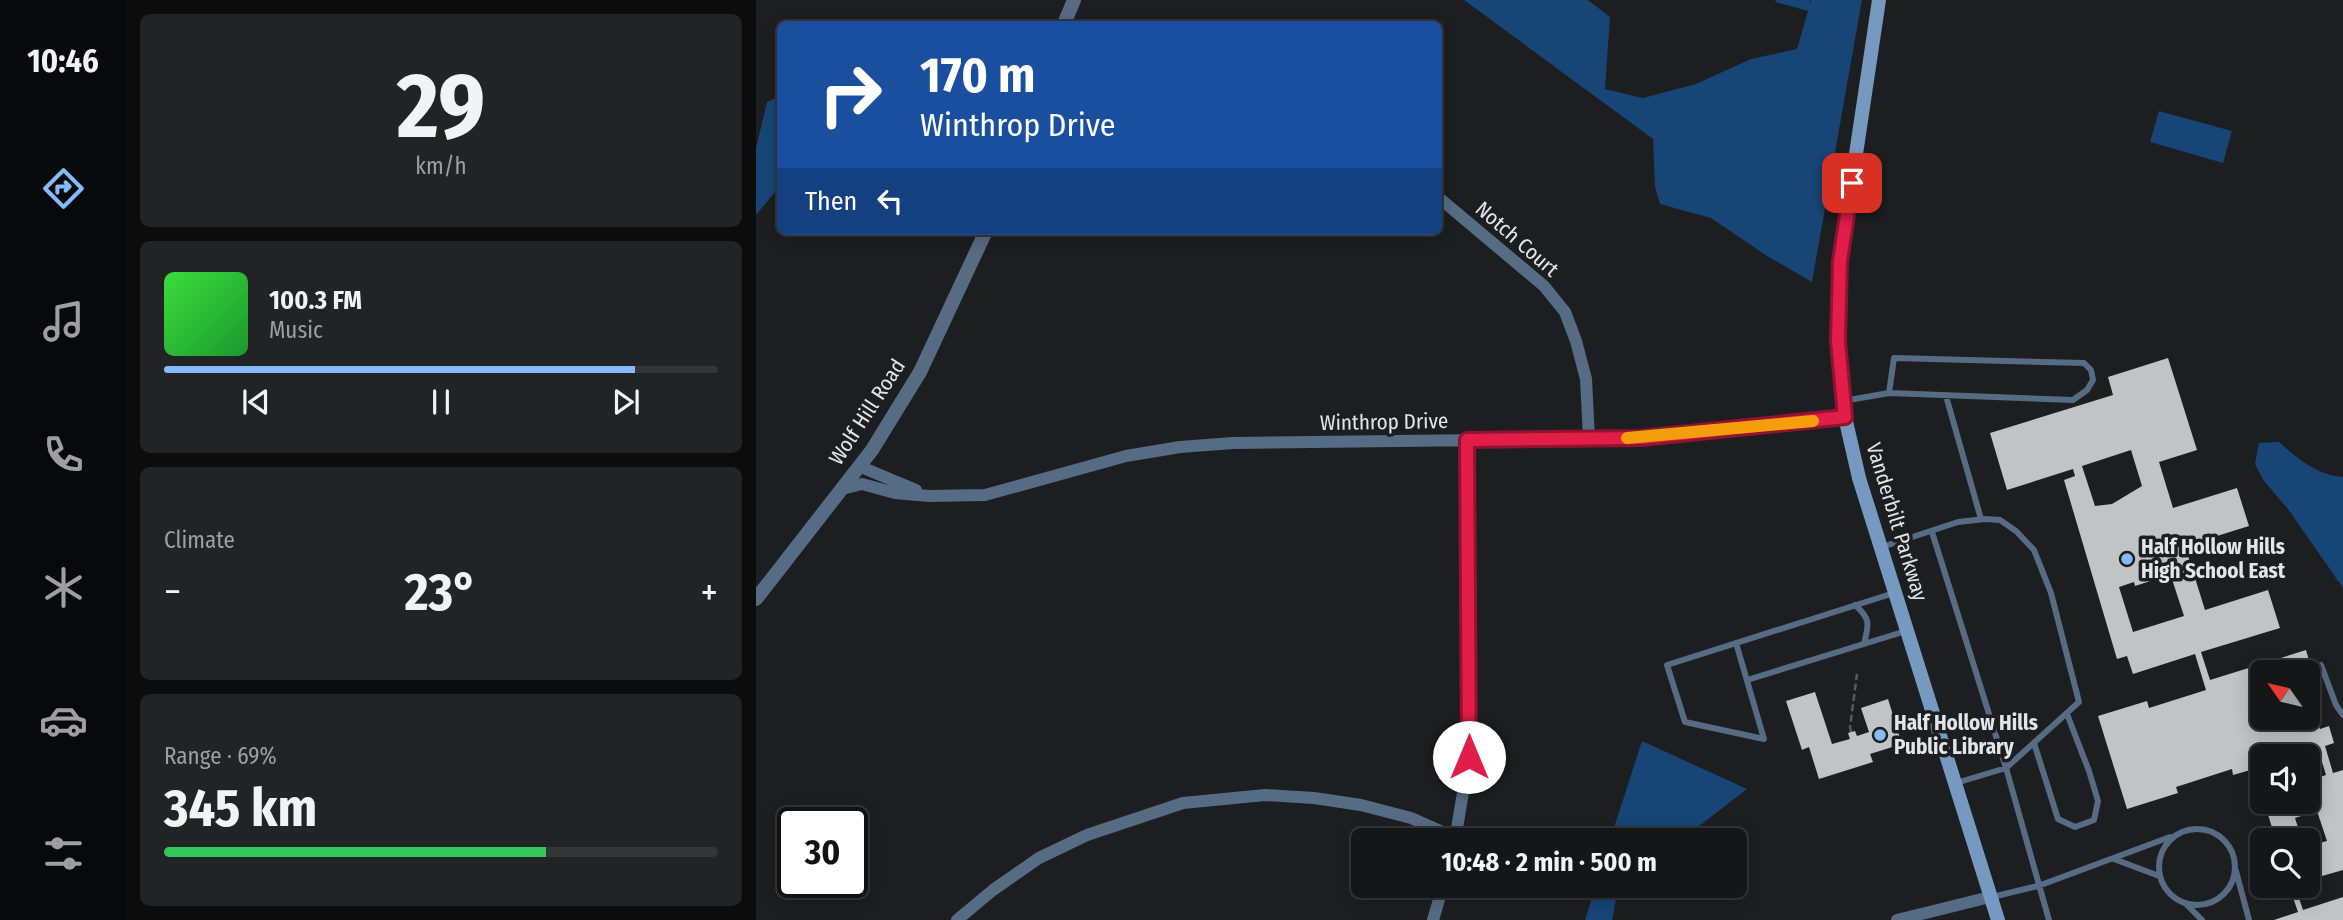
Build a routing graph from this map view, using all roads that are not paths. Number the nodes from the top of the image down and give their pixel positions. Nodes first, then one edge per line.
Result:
1 (1074, 0) edge
2 (1879, 0) edge
3 (1065, 21) edge
4 (1442, 200) edge
5 (984, 235) edge
6 (1889, 393) junction
7 (1945, 396) junction
8 (1843, 401) junction
9 (1845, 417) junction
10 (1589, 438) junction
11 (1467, 440) junction
12 (861, 467) junction
13 (842, 489) junction
14 (929, 496) junction
15 (1981, 519) junction
16 (1932, 532) junction
17 (1881, 547) junction
18 (1895, 592) junction
19 (756, 599) edge
20 (1854, 605) junction
21 (1908, 631) junction
22 (1736, 643) junction
23 (1864, 644) junction
24 (2321, 665) dead end
25 (1747, 680) junction
26 (2067, 714) junction
27 (2343, 715) edge
28 (2034, 743) junction
29 (2006, 768) junction
30 (1956, 783) junction
31 (1432, 828) edge
32 (1458, 828) edge
33 (2178, 834) junction
34 (2114, 859) junction
35 (2235, 867) junction
36 (2159, 876) junction
37 (2038, 886) junction
38 (1990, 897) junction
39 (1439, 898) edge
40 (2187, 905) junction
41 (957, 920) edge
42 (1433, 920) edge
43 (1897, 920) edge
44 (1998, 920) edge
45 (2049, 920) edge
46 (2202, 920) edge
47 (2249, 920) edge

1 - 3 street
2 - 8 main road, Vanderbilt Parkway
4 - 10 street, Notch Court
5 - 12 street, Wolf Hill Road
6 - 7 lane
6 - 7 lane
6 - 8 lane
7 - 15 lane
8 - 9 main road, Vanderbilt Parkway
9 - 10 street, Winthrop Drive
9 - 17 main road, Vanderbilt Parkway
10 - 11 street, Winthrop Drive
11 - 14 street, Winthrop Drive
11 - 32 street
12 - 13 street, Wolf Hill Road
12 - 14 street, Winthrop Drive
13 - 14 street, Winthrop Drive
13 - 19 street, Wolf Hill Road
15 - 16 lane
15 - 26 lane
16 - 17 lane
16 - 29 lane
17 - 18 main road, Vanderbilt Parkway
18 - 20 lane
18 - 21 main road, Vanderbilt Parkway
20 - 22 lane
20 - 23 lane
21 - 23 lane
21 - 30 main road, Vanderbilt Parkway
22 - 25 lane
22 - 25 lane
23 - 25 lane
24 - 27 lane
26 - 28 lane
26 - 28 lane
28 - 29 lane
29 - 30 lane
29 - 37 lane
30 - 38 main road, Vanderbilt Parkway
31 - 41 street
33 - 34 lane
33 - 35 lane
33 - 36 lane
34 - 36 lane
34 - 37 lane
35 - 40 lane
35 - 47 lane
36 - 40 lane
37 - 38 lane
37 - 45 lane
38 - 43 street
38 - 44 main road, Vanderbilt Parkway
39 - 42 street
40 - 46 lane

